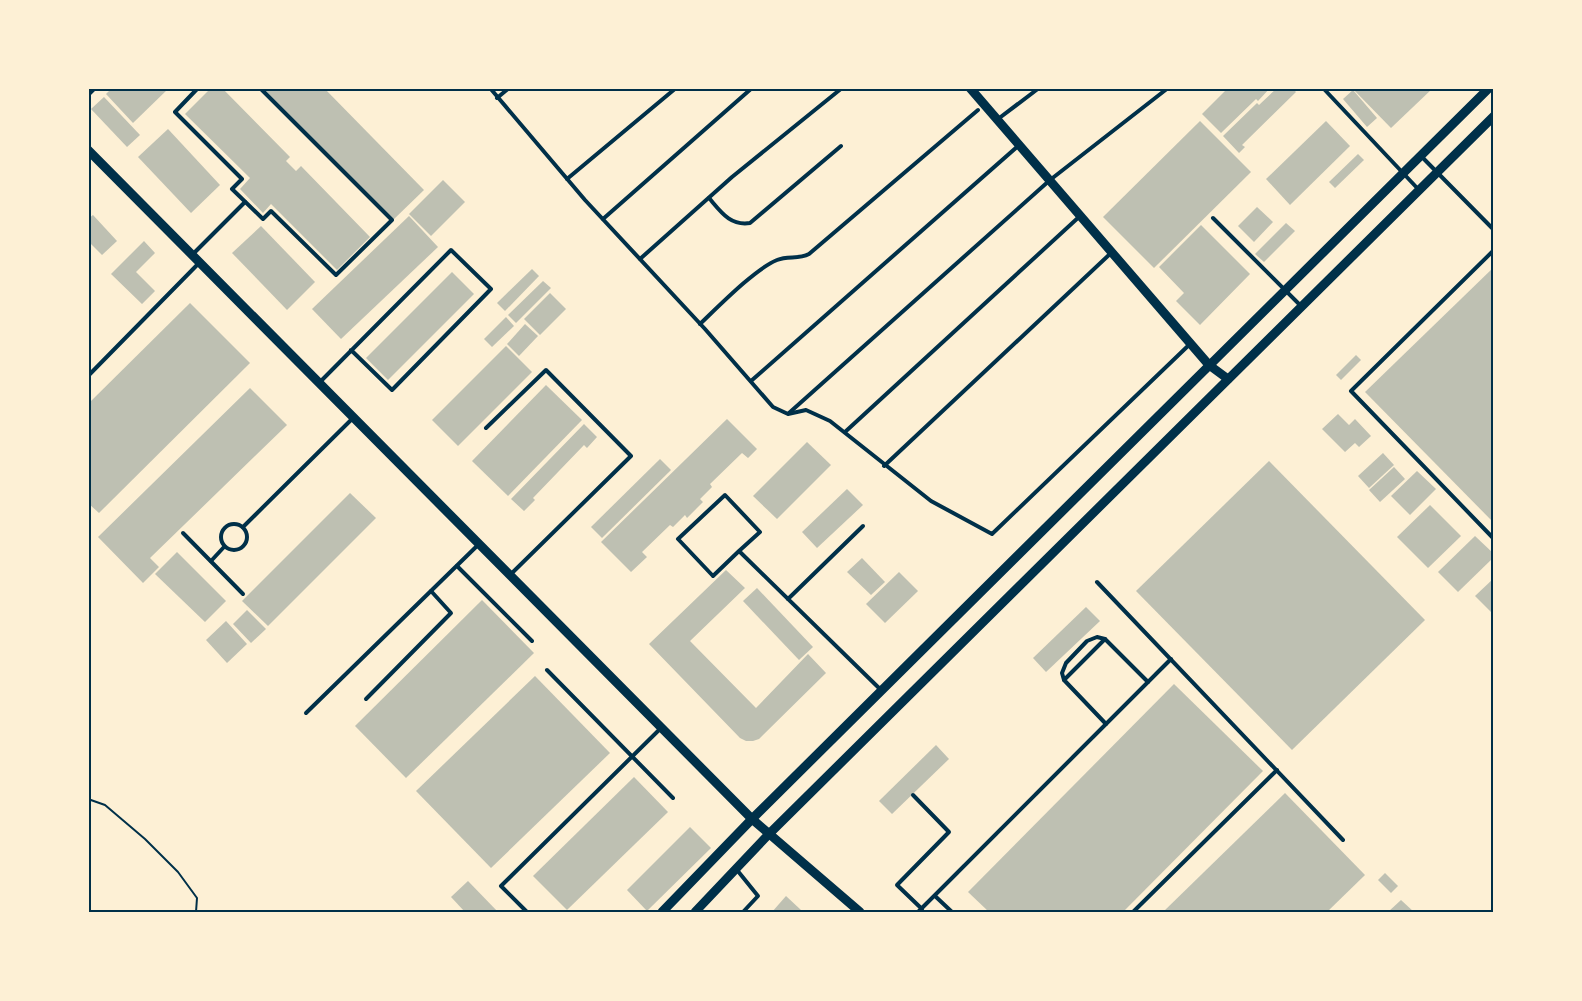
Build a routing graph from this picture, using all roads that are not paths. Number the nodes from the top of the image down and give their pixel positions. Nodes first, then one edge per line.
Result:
1 (95, 88) edge
2 (198, 88) edge
3 (260, 88) edge
4 (490, 88) edge
5 (509, 88) edge
6 (676, 88) edge
7 (752, 88) edge
8 (842, 88) edge
9 (970, 88) edge
10 (1039, 88) edge
11 (1168, 88) edge
12 (1323, 88) edge
13 (1489, 88) edge
14 (835, 90) edge
15 (88, 95) edge
16 (497, 98) junction
17 (978, 110) dead end
18 (1494, 116) edge
19 (997, 120) junction
20 (1020, 145) junction
21 (841, 146) dead end
22 (88, 150) edge
23 (1421, 156) junction
24 (1437, 172) junction
25 (1403, 174) junction
26 (567, 179) junction
27 (1050, 180) junction
28 (1419, 190) junction
29 (709, 198) junction
30 (245, 202) junction
31 (1080, 216) junction
32 (1213, 218) dead end
33 (603, 219) junction
34 (1494, 230) edge
35 (1494, 250) edge
36 (1112, 252) junction
37 (192, 254) junction
38 (640, 260) junction
39 (200, 262) junction
40 (1286, 290) junction
41 (1301, 306) junction
42 (700, 324) junction
43 (1191, 344) junction
44 (351, 350) junction
45 (1209, 365) junction
46 (88, 376) edge
47 (1228, 379) junction
48 (751, 381) junction
49 (320, 383) junction
50 (788, 414) junction
51 (354, 417) junction
52 (486, 428) dead end
53 (845, 432) junction
54 (884, 466) junction
55 (863, 526) dead end
56 (243, 527) junction
57 (183, 533) dead end
58 (1494, 539) edge
59 (480, 544) junction
60 (225, 547) junction
61 (739, 551) junction
62 (211, 561) junction
63 (457, 566) junction
64 (510, 575) junction
65 (1097, 582) dead end
66 (431, 591) junction
67 (243, 594) dead end
68 (788, 599) junction
69 (1105, 639) junction
70 (532, 640) dead end
71 (1171, 659) junction
72 (547, 670) dead end
73 (1064, 680) junction
74 (1148, 682) junction
75 (882, 690) junction
76 (366, 699) dead end
77 (306, 713) dead end
78 (1106, 724) junction
79 (662, 728) junction
80 (632, 757) junction
81 (1277, 770) junction
82 (913, 795) dead end
83 (673, 798) dead end
84 (752, 819) junction
85 (768, 835) junction
86 (1343, 840) dead end
87 (736, 869) junction
88 (935, 896) junction
89 (920, 911) edge
90 (527, 912) edge
91 (662, 912) edge
92 (695, 912) edge
93 (742, 912) edge
94 (860, 912) edge
95 (952, 912) edge
96 (1133, 912) edge

1 - 15 lane
2 - 30 lane
3 - 30 lane
4 - 16 lane
5 - 16 lane
6 - 26 lane
7 - 33 lane
8 - 14 lane
9 - 19 street
10 - 19 lane
11 - 27 lane
12 - 25 lane
13 - 23 street
14 - 29 lane
16 - 26 lane
17 - 42 lane
18 - 24 street
19 - 20 street
20 - 27 street
20 - 48 lane
21 - 29 lane
22 - 37 street
23 - 24 lane
23 - 25 street
24 - 28 street
24 - 34 lane
25 - 28 lane
25 - 40 street
26 - 33 lane
27 - 31 street
27 - 50 lane
28 - 41 street
29 - 38 lane
30 - 37 lane
31 - 36 street
31 - 53 lane
32 - 40 lane
33 - 38 lane
35 - 58 lane
36 - 43 street
36 - 54 lane
37 - 39 street
38 - 42 lane
39 - 46 lane
39 - 49 street
40 - 41 lane
40 - 45 street
41 - 47 street
42 - 48 lane
43 - 45 street
43 - 54 lane
44 - 44 lane
44 - 49 lane
45 - 47 street
45 - 75 street
47 - 85 street
48 - 50 lane
49 - 51 street
50 - 53 lane
51 - 56 lane
51 - 59 street
52 - 64 lane
53 - 54 lane
55 - 68 lane
56 - 60 lane
56 - 60 lane
57 - 62 lane
59 - 63 lane
59 - 64 street
60 - 62 lane
61 - 61 lane
61 - 68 lane
62 - 67 lane
63 - 66 lane
63 - 70 lane
64 - 79 street
65 - 71 lane
66 - 76 lane
66 - 77 lane
68 - 75 lane
69 - 73 lane
69 - 73 lane
69 - 74 lane
71 - 74 lane
71 - 81 lane
72 - 80 lane
73 - 78 lane
74 - 78 lane
75 - 84 street
78 - 88 lane
79 - 80 lane
79 - 84 street
80 - 83 lane
80 - 90 lane
81 - 86 lane
81 - 96 lane
82 - 89 lane
84 - 85 street
84 - 91 street
85 - 87 street
85 - 94 street
87 - 92 street
87 - 93 lane
88 - 89 lane
88 - 95 lane

